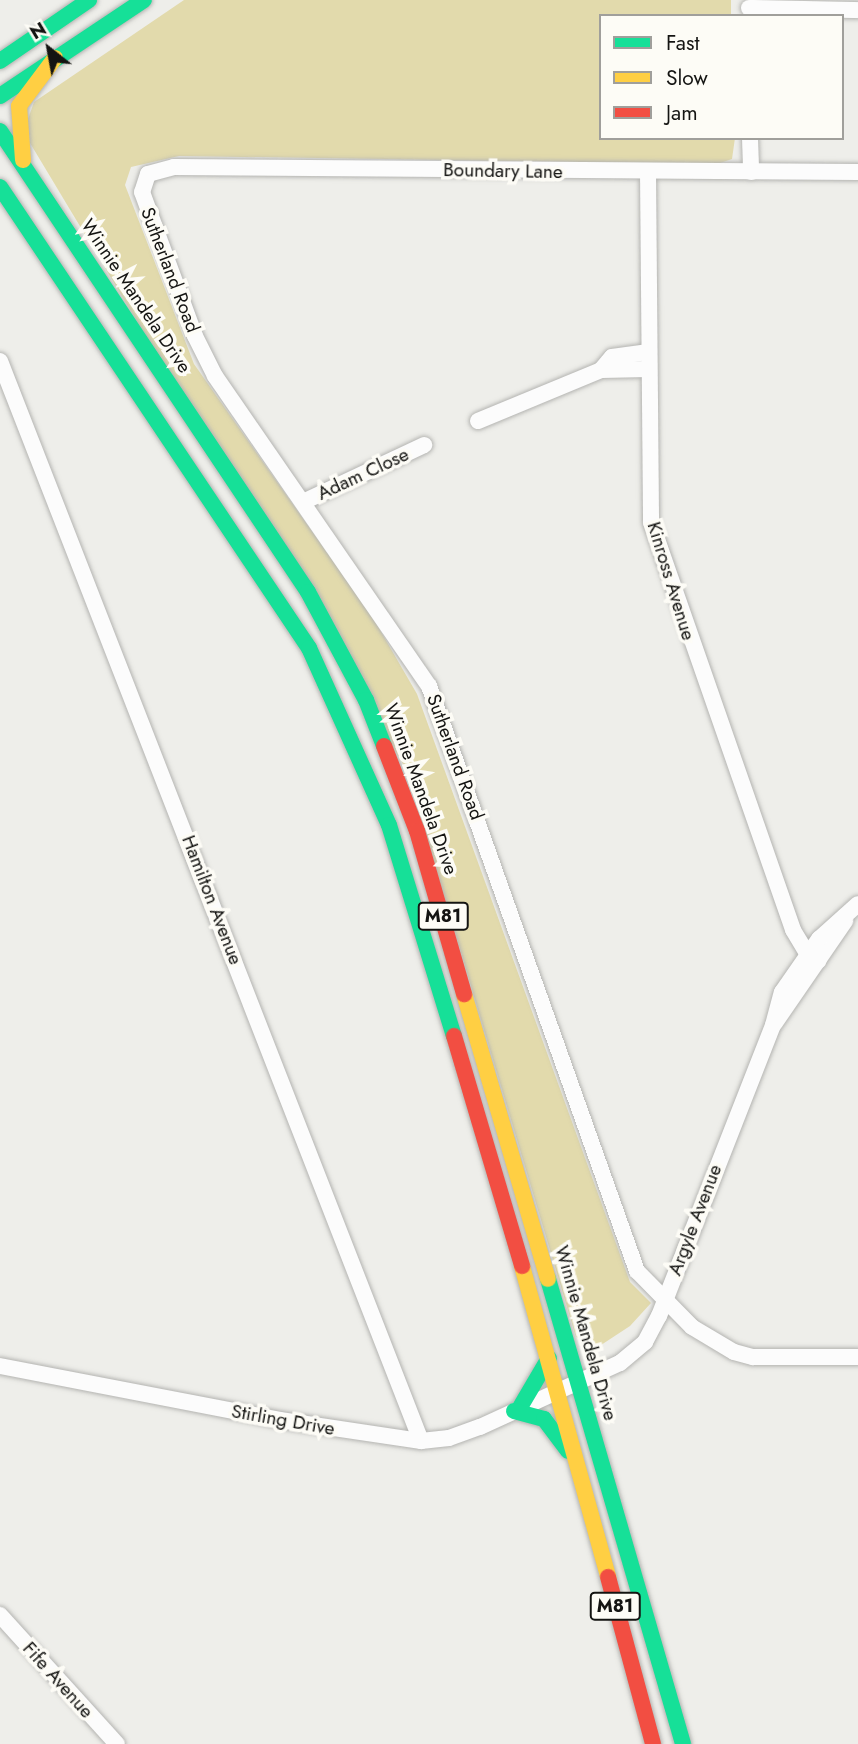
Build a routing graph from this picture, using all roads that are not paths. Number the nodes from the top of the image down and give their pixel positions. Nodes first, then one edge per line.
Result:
1 (89, 0) edge
2 (144, 0) edge
3 (749, 8) edge
4 (858, 9) edge
5 (55, 58) junction
6 (0, 61) edge
7 (0, 96) edge
8 (0, 131) edge
9 (750, 140) edge
10 (24, 168) junction
11 (648, 172) junction
12 (858, 172) edge
13 (751, 173) junction
14 (148, 174) joint
15 (0, 187) edge
16 (649, 352) junction
17 (0, 361) edge
18 (648, 369) junction
19 (601, 370) junction
20 (478, 421) dead end
21 (424, 445) dead end
22 (303, 502) junction
23 (853, 908) edge
24 (813, 957) junction
25 (665, 1300) junction
26 (858, 1357) edge
27 (549, 1358) junction
28 (0, 1366) edge
29 (580, 1383) junction
30 (559, 1392) junction
31 (517, 1410) junction
32 (421, 1441) junction
33 (578, 1467) junction
34 (0, 1615) edge
35 (117, 1744) edge
36 (653, 1744) edge
37 (683, 1744) edge

1 - 6 main road
2 - 5 main road
3 - 4 street
5 - 7 main road
5 - 10 main road
8 - 10 main road, Winnie Mandela Drive / M81
9 - 13 street
10 - 29 main road, Winnie Mandela Drive / M81
11 - 13 street, Boundary Lane
11 - 14 street, Boundary Lane
11 - 16 street, Kinross Avenue
12 - 13 street, Boundary Lane
14 - 22 street, Sutherland Road
15 - 27 main road, M81
16 - 18 street, Kinross Avenue
16 - 19 street
17 - 32 street, Hamilton Avenue
18 - 19 street
18 - 24 street, Kinross Avenue
19 - 20 street
21 - 22 street, Adam Close
22 - 25 street, Sutherland Road
23 - 24 street, Argyle Avenue
24 - 25 street, Argyle Avenue
25 - 26 street, Sutherland Road
25 - 29 street, Argyle Avenue
27 - 30 main road, M81
27 - 31 main road
28 - 32 street, Stirling Drive
29 - 30 street, Argyle Avenue
29 - 37 main road, Winnie Mandela Drive / M81
30 - 31 street, Stirling Drive
30 - 33 main road, M81
31 - 32 street, Stirling Drive
31 - 33 main road
33 - 36 main road, M81
34 - 35 street, Fife Avenue

